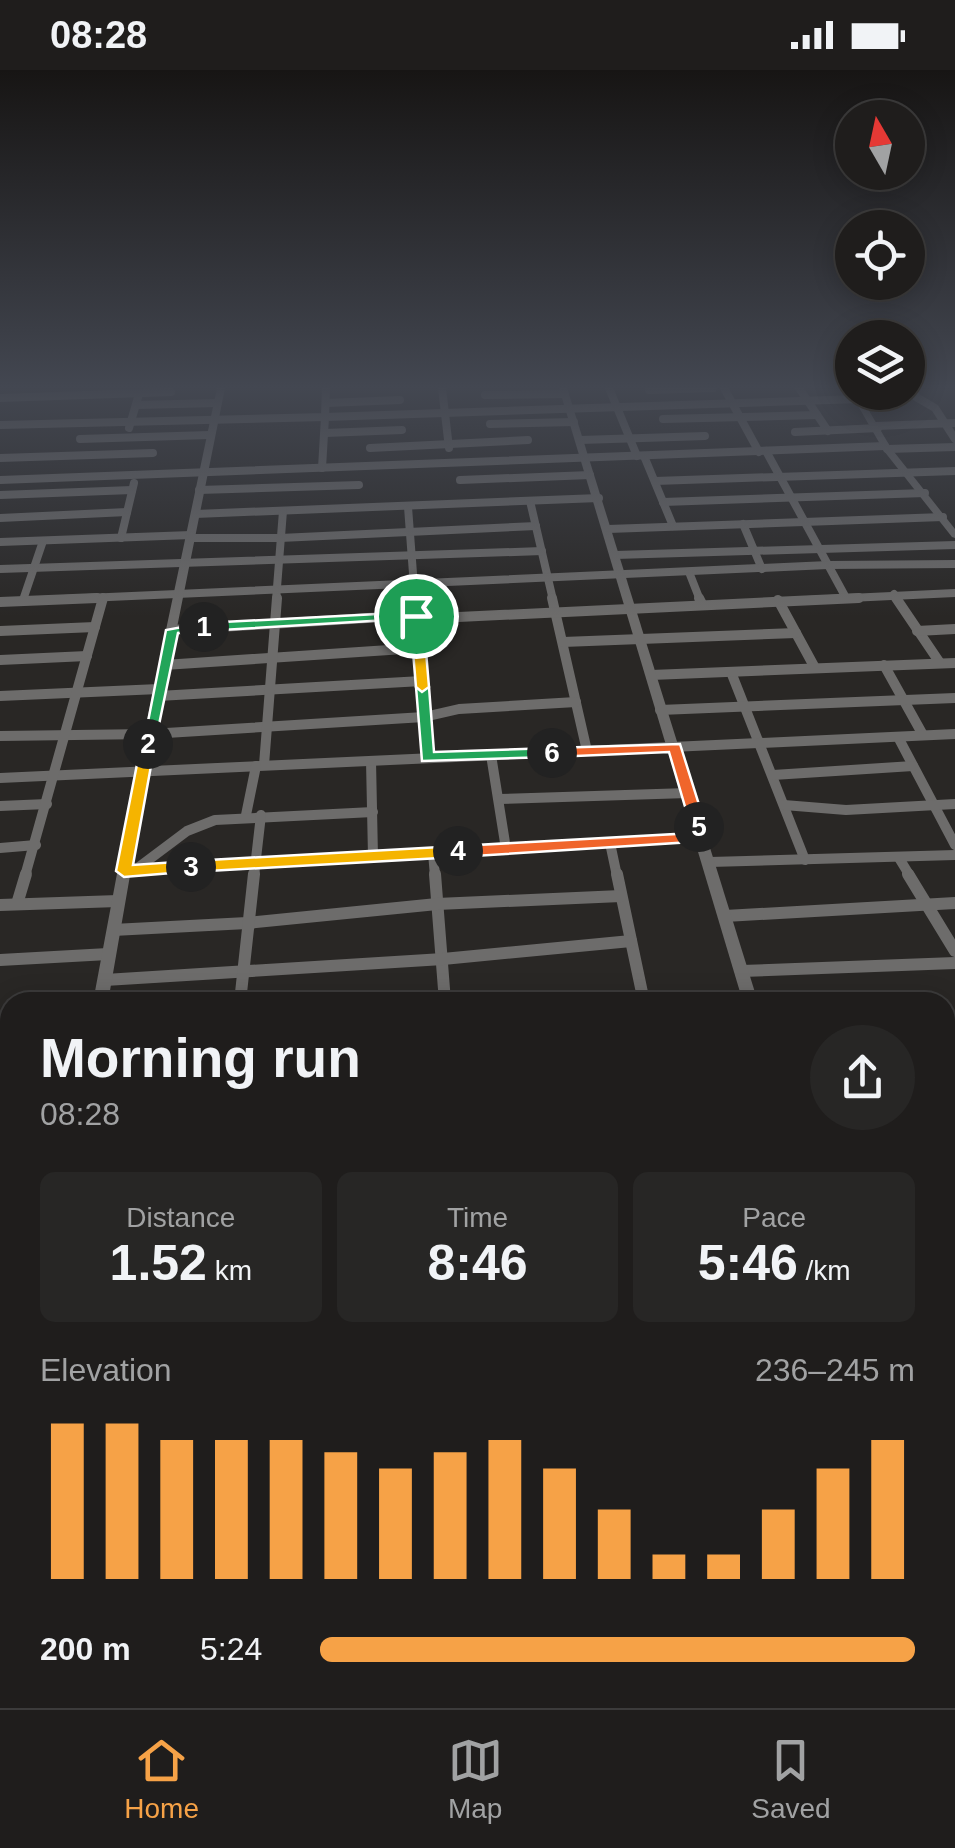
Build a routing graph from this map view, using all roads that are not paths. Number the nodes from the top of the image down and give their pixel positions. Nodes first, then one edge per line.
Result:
1 (72, 464) edge
2 (121, 464) edge
3 (152, 464) edge
4 (204, 464) edge
5 (322, 464) edge
6 (415, 464) edge
7 (455, 464) edge
8 (588, 464) edge
9 (645, 464) edge
10 (772, 464) edge
11 (899, 464) edge
12 (372, 466) joint
13 (356, 467) junction
14 (322, 468) junction
15 (904, 471) junction
16 (955, 471) edge
17 (202, 474) junction
18 (590, 475) junction
19 (135, 476) junction
20 (150, 476) junction
21 (781, 476) junction
22 (118, 477) junction
23 (68, 478) junction
24 (0, 480) edge
25 (13, 480) junction
26 (460, 480) junction
27 (654, 481) junction
28 (359, 485) junction
29 (132, 490) junction
30 (199, 490) junction
31 (925, 493) junction
32 (3, 495) edge
33 (791, 497) junction
34 (599, 498) junction
35 (530, 501) junction
36 (663, 502) junction
37 (464, 504) junction
38 (408, 507) junction
39 (358, 508) junction
40 (0, 510) edge
41 (283, 511) junction
42 (127, 512) junction
43 (195, 514) junction
44 (0, 518) edge
45 (943, 518) junction
46 (804, 522) junction
47 (743, 524) junction
48 (536, 526) junction
49 (673, 526) junction
50 (608, 529) junction
51 (410, 532) junction
52 (955, 535) edge
53 (191, 537) junction
54 (121, 538) junction
55 (280, 538) junction
56 (44, 540) junction
57 (0, 542) edge
58 (955, 544) edge
59 (818, 547) junction
60 (754, 549) junction
61 (542, 551) junction
62 (615, 555) junction
63 (412, 557) junction
64 (186, 562) junction
65 (279, 562) junction
66 (955, 564) edge
67 (828, 566) junction
68 (0, 568) edge
69 (34, 568) junction
70 (762, 568) junction
71 (689, 572) junction
72 (621, 575) junction
73 (550, 578) junction
74 (415, 583) junction
75 (277, 589) junction
76 (955, 593) edge
77 (894, 594) junction
78 (179, 595) junction
79 (845, 596) junction
80 (103, 598) junction
81 (778, 600) junction
82 (22, 601) junction
83 (0, 602) edge
84 (702, 604) junction
85 (632, 607) junction
86 (557, 612) junction
87 (416, 617) junction
88 (274, 622) junction
89 (95, 627) junction
90 (955, 629) edge
91 (172, 630) junction
92 (0, 631) edge
93 (917, 631) junction
94 (796, 633) junction
95 (641, 639) junction
96 (563, 642) junction
97 (420, 648) junction
98 (87, 656) junction
99 (271, 659) junction
100 (0, 660) edge
101 (955, 663) edge
102 (164, 664) junction
103 (940, 664) junction
104 (884, 665) junction
105 (815, 668) junction
106 (731, 672) junction
107 (651, 675) junction
108 (422, 681) junction
109 (268, 690) junction
110 (158, 692) junction
111 (76, 693) junction
112 (0, 696) edge
113 (955, 698) edge
114 (904, 701) junction
115 (576, 702) junction
116 (747, 707) junction
117 (660, 710) junction
118 (424, 717) junction
119 (265, 727) junction
120 (150, 734) junction
121 (955, 734) edge
122 (65, 735) junction
123 (924, 735) junction
124 (0, 736) edge
125 (898, 736) junction
126 (760, 744) junction
127 (674, 747) junction
128 (588, 751) junction
129 (492, 755) junction
130 (428, 757) junction
131 (372, 761) junction
132 (260, 765) junction
133 (914, 766) junction
134 (142, 772) junction
135 (54, 775) junction
136 (773, 775) junction
137 (0, 778) edge
138 (688, 793) junction
139 (498, 799) junction
140 (47, 804) junction
141 (784, 804) junction
142 (955, 804) edge
143 (0, 806) edge
144 (936, 806) junction
145 (372, 812) junction
146 (246, 815) junction
147 (261, 815) junction
148 (702, 838) junction
149 (610, 842) junction
150 (36, 845) junction
151 (955, 846) edge
152 (0, 848) edge
153 (506, 848) junction
154 (433, 853) junction
155 (955, 855) edge
156 (374, 856) junction
157 (899, 858) junction
158 (805, 860) junction
159 (710, 862) junction
160 (254, 864) junction
161 (129, 870) junction
162 (621, 896) junction
163 (118, 901) junction
164 (925, 903) junction
165 (17, 904) junction
166 (437, 904) junction
167 (955, 904) edge
168 (0, 905) edge
169 (725, 916) junction
170 (247, 923) junction
171 (113, 930) junction
172 (631, 940) junction
173 (955, 950) edge
174 (108, 954) junction
175 (443, 959) junction
176 (0, 960) edge
177 (955, 963) edge
178 (742, 971) junction
179 (244, 972) junction
180 (104, 980) junction
181 (102, 992) edge
182 (241, 992) edge
183 (445, 992) edge
184 (642, 992) edge
185 (748, 992) edge

1 - 23 street
2 - 22 street
3 - 20 street
4 - 17 street
5 - 14 street
6 - 12 street
7 - 26 street
8 - 18 street
9 - 27 street
10 - 21 street
11 - 15 street
12 - 13 street
13 - 14 street
13 - 28 street
14 - 17 street
15 - 16 street
15 - 21 street
15 - 31 street
17 - 20 street
17 - 30 street
18 - 26 street
18 - 34 street
19 - 20 street
19 - 22 street
19 - 29 street
21 - 27 street
21 - 33 street
22 - 23 street
23 - 25 street
24 - 25 street
25 - 32 street
26 - 37 street
27 - 36 street
28 - 30 street
28 - 39 street
29 - 32 street
29 - 42 street
30 - 43 street
31 - 33 street
31 - 45 street
32 - 40 street
33 - 36 street
33 - 46 street
34 - 35 street
34 - 50 street
35 - 37 street
35 - 48 street
36 - 49 street
37 - 38 street
38 - 39 street
38 - 51 street
39 - 41 street
41 - 43 street
41 - 55 street
42 - 44 street
42 - 54 street
43 - 53 street
45 - 46 street
45 - 52 street
46 - 47 street
46 - 59 street
47 - 49 street
47 - 60 street
48 - 51 street
48 - 61 street
49 - 50 street
50 - 62 street
51 - 55 street
51 - 63 street
53 - 54 street
53 - 55 street
53 - 64 street
54 - 56 street
55 - 65 street
56 - 57 street
56 - 69 street
58 - 59 street
59 - 60 street
59 - 67 street
60 - 62 street
60 - 70 street
61 - 63 street
61 - 73 street
62 - 72 street
63 - 65 street
63 - 74 street
64 - 65 street
64 - 69 street
64 - 78 street
65 - 75 street
66 - 67 street
67 - 70 street
67 - 79 street
68 - 69 street
69 - 82 street
70 - 71 street
71 - 72 street
71 - 84 street
72 - 73 street
72 - 85 street
73 - 74 street
73 - 86 street
74 - 75 street
74 - 87 street
75 - 78 street
75 - 88 street
76 - 77 street
77 - 79 street
77 - 93 street
78 - 80 street
78 - 91 street
79 - 81 street
80 - 82 street
80 - 89 street
81 - 84 street
81 - 94 street
82 - 83 street
84 - 85 street
85 - 86 street
85 - 95 street
86 - 87 street
86 - 96 street
87 - 88 street
87 - 97 street
88 - 91 street
88 - 99 street
89 - 92 street
89 - 98 street
90 - 93 street
91 - 102 street
93 - 103 street
94 - 95 street
94 - 105 street
95 - 96 street
95 - 107 street
96 - 115 street
97 - 99 street
97 - 108 street
98 - 100 street
98 - 111 street
99 - 102 street
99 - 109 street
101 - 103 street
102 - 110 street
103 - 104 street
104 - 105 street
104 - 114 street
105 - 106 street
106 - 107 street
106 - 116 street
107 - 117 street
108 - 109 street
108 - 118 street
109 - 110 street
109 - 119 street
110 - 111 street
110 - 120 street
111 - 112 street
111 - 122 street
113 - 114 street
114 - 116 street
114 - 123 street
115 - 118 street
115 - 128 street
116 - 117 street
116 - 126 street
117 - 127 street
118 - 119 street
118 - 130 street
119 - 120 street
119 - 132 street
120 - 122 street
120 - 134 street
121 - 123 street
122 - 124 street
122 - 135 street
123 - 125 street
125 - 126 street
125 - 133 street
126 - 127 street
126 - 136 street
127 - 128 street
127 - 138 street
128 - 129 street
129 - 130 street
129 - 139 street
130 - 131 street
131 - 132 street
131 - 145 street
132 - 134 street
132 - 146 street
133 - 136 street
133 - 144 street
134 - 135 street
134 - 161 street
135 - 137 street
135 - 140 street
136 - 141 street
138 - 139 street
138 - 148 street
139 - 153 street
140 - 143 street
140 - 150 street
141 - 144 street
141 - 158 street
142 - 144 street
144 - 151 street
145 - 147 street
145 - 156 street
146 - 147 street
146 - 161 street
147 - 160 street
148 - 149 street
148 - 159 street
149 - 153 street
149 - 162 street
150 - 152 street
150 - 165 street
153 - 154 street
154 - 156 street
154 - 166 street
155 - 157 street
156 - 160 street
157 - 158 street
157 - 164 street
158 - 159 street
159 - 169 street
160 - 161 street
160 - 170 street
161 - 163 street
162 - 166 street
162 - 172 street
163 - 165 street
163 - 171 street
164 - 167 street
164 - 169 street
164 - 173 street
165 - 168 street
166 - 170 street
166 - 175 street
169 - 178 street
170 - 171 street
170 - 179 street
171 - 174 street
172 - 175 street
172 - 184 street
174 - 176 street
174 - 180 street
175 - 179 street
175 - 183 street
177 - 178 street
178 - 185 street
179 - 180 street
179 - 182 street
180 - 181 street

